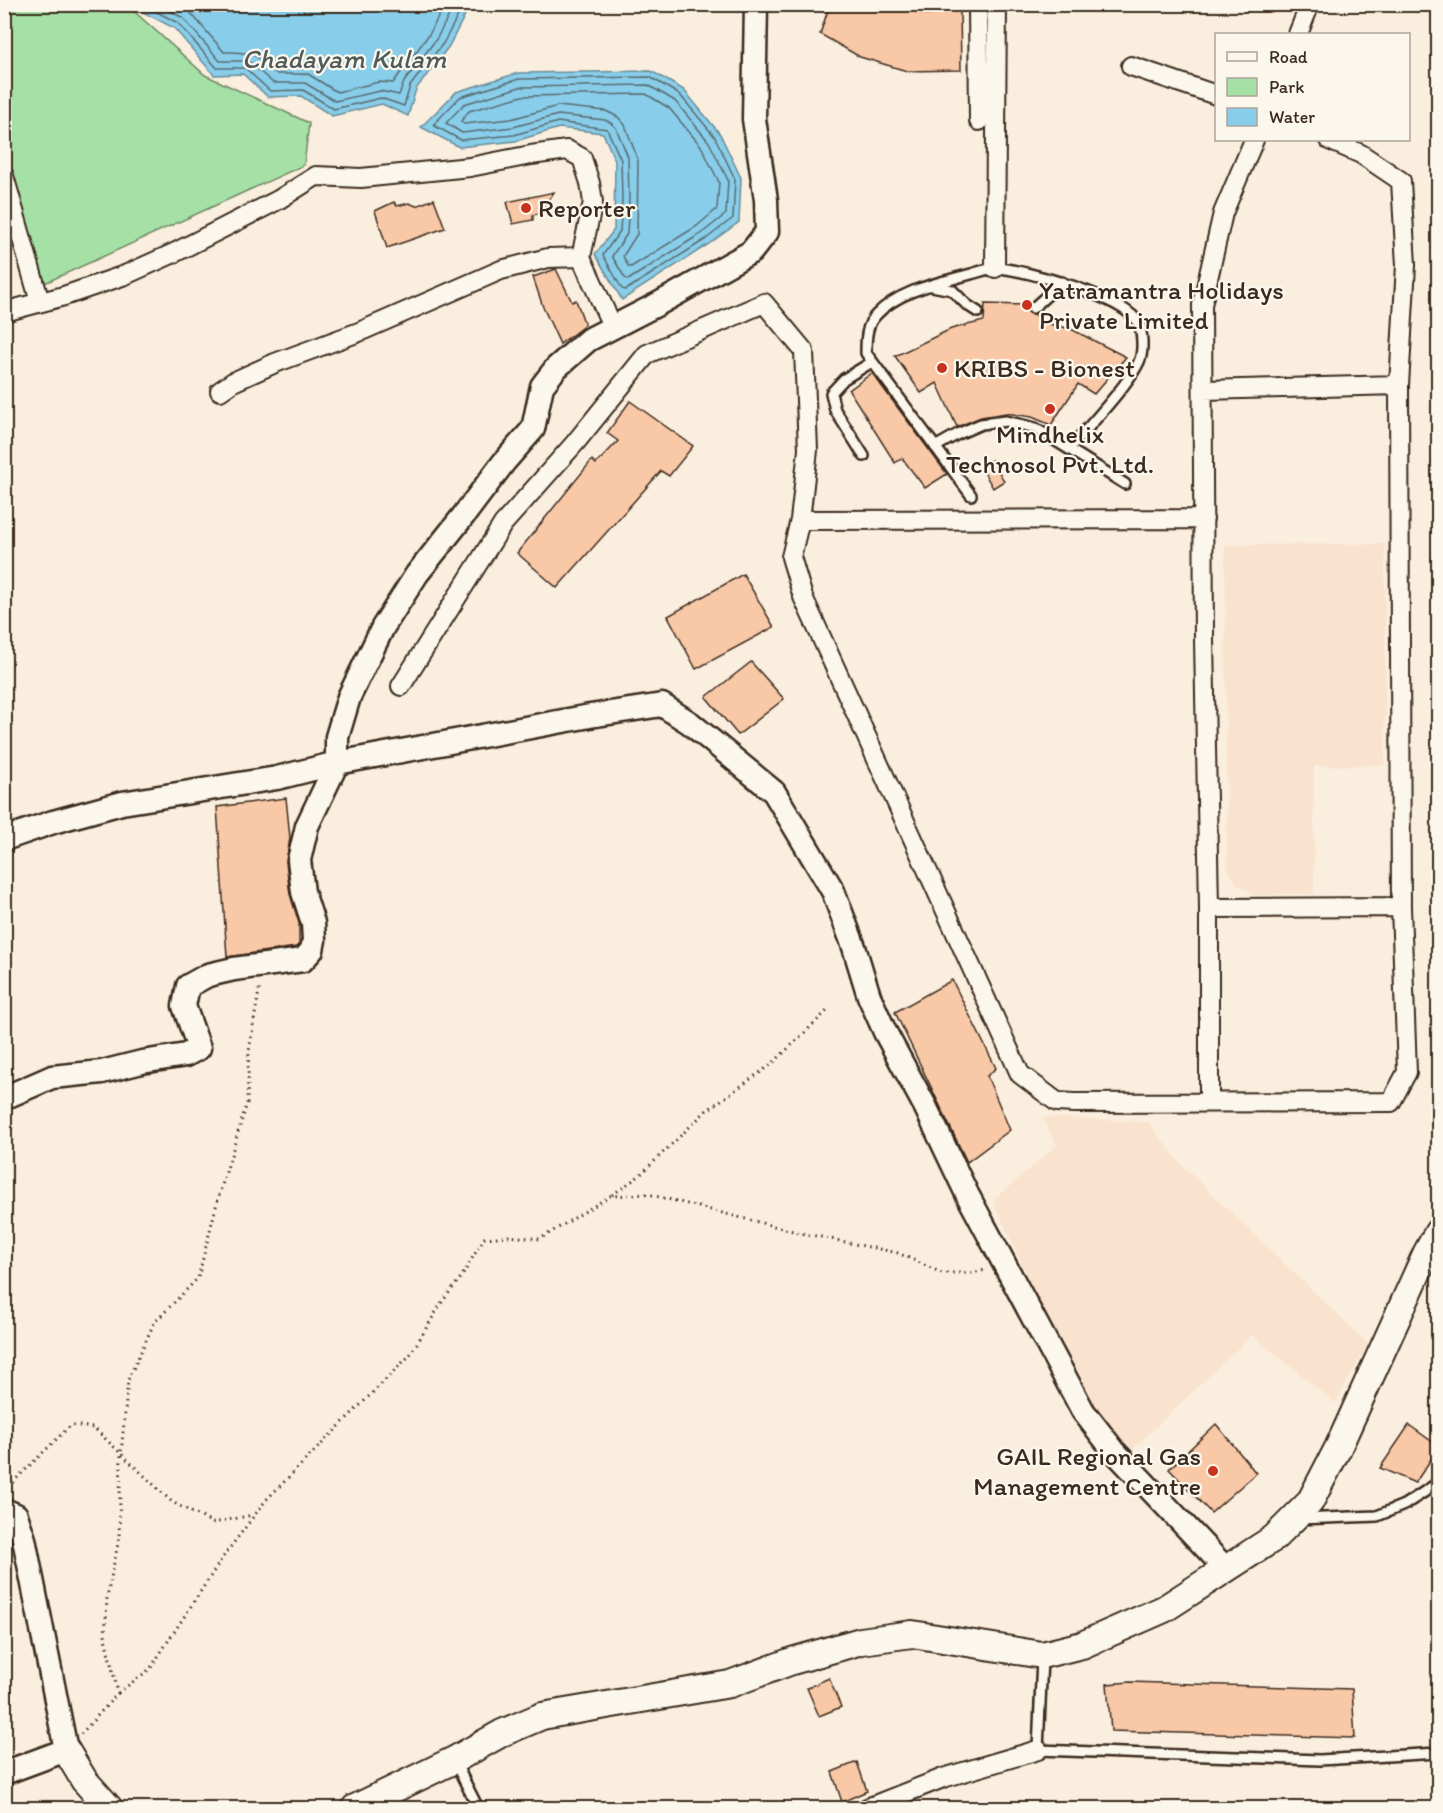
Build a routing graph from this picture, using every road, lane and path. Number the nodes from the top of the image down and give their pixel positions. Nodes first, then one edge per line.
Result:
1 (756, 4) edge
2 (978, 4) edge
3 (997, 4) edge
4 (1310, 4) edge
5 (1298, 33) edge
6 (1131, 66) dead end
7 (1215, 95) edge
8 (979, 121) dead end
9 (1254, 141) edge
10 (1331, 141) edge
11 (4, 176) edge
12 (581, 257) junction
13 (995, 268) junction
14 (1062, 282) junction
15 (930, 285) junction
16 (40, 302) junction
17 (1033, 308) dead end
18 (4, 312) edge
19 (978, 312) dead end
20 (613, 328) junction
21 (872, 362) junction
22 (1400, 385) junction
23 (1203, 390) junction
24 (220, 391) dead end
25 (935, 447) junction
26 (1069, 449) junction
27 (864, 456) dead end
28 (1125, 484) dead end
29 (971, 495) dead end
30 (1204, 519) junction
31 (801, 520) junction
32 (401, 686) dead end
33 (337, 763) junction
34 (4, 838) edge
35 (1401, 907) junction
36 (1209, 908) junction
37 (264, 966) junction
38 (828, 1011) dead end
39 (4, 1098) edge
40 (1209, 1102) junction
41 (610, 1196) junction
42 (1438, 1232) edge
43 (1005, 1266) junction
44 (121, 1455) junction
45 (1438, 1484) edge
46 (4, 1498) edge
47 (4, 1510) edge
48 (255, 1515) junction
49 (1293, 1520) junction
50 (1227, 1569) junction
51 (1042, 1655) junction
52 (118, 1693) junction
53 (66, 1750) junction
54 (1038, 1750) junction
55 (1438, 1753) edge
56 (454, 1760) junction
57 (4, 1773) edge
58 (109, 1809) edge
59 (355, 1809) edge
60 (478, 1809) edge
61 (867, 1809) edge

1 - 20 street
2 - 8 street
3 - 13 street
4 - 5 street
6 - 7 street
9 - 23 street
10 - 22 street
11 - 16 street
12 - 16 street
12 - 20 street
12 - 24 street
13 - 14 lane
13 - 15 lane
14 - 17 lane
14 - 26 lane
15 - 19 lane
15 - 21 lane
16 - 18 street
20 - 33 street
21 - 25 lane
21 - 27 lane
22 - 23 street
22 - 35 street
23 - 30 street
25 - 26 lane
25 - 29 lane
26 - 28 lane
30 - 31 street
30 - 36 street
31 - 32 street
31 - 40 street
33 - 34 street
33 - 37 street
33 - 43 street
35 - 36 street
35 - 40 street
36 - 40 street
37 - 39 street
37 - 44 path
38 - 41 path
41 - 43 path
41 - 48 path
42 - 49 main road
43 - 50 street
44 - 46 path
44 - 48 path
44 - 52 path
45 - 49 lane
47 - 53 street
48 - 52 path
49 - 50 main road
50 - 51 main road
51 - 54 lane
51 - 56 main road
52 - 53 path
53 - 57 street
53 - 58 main road
54 - 55 lane
54 - 61 street
56 - 59 main road
56 - 60 lane

